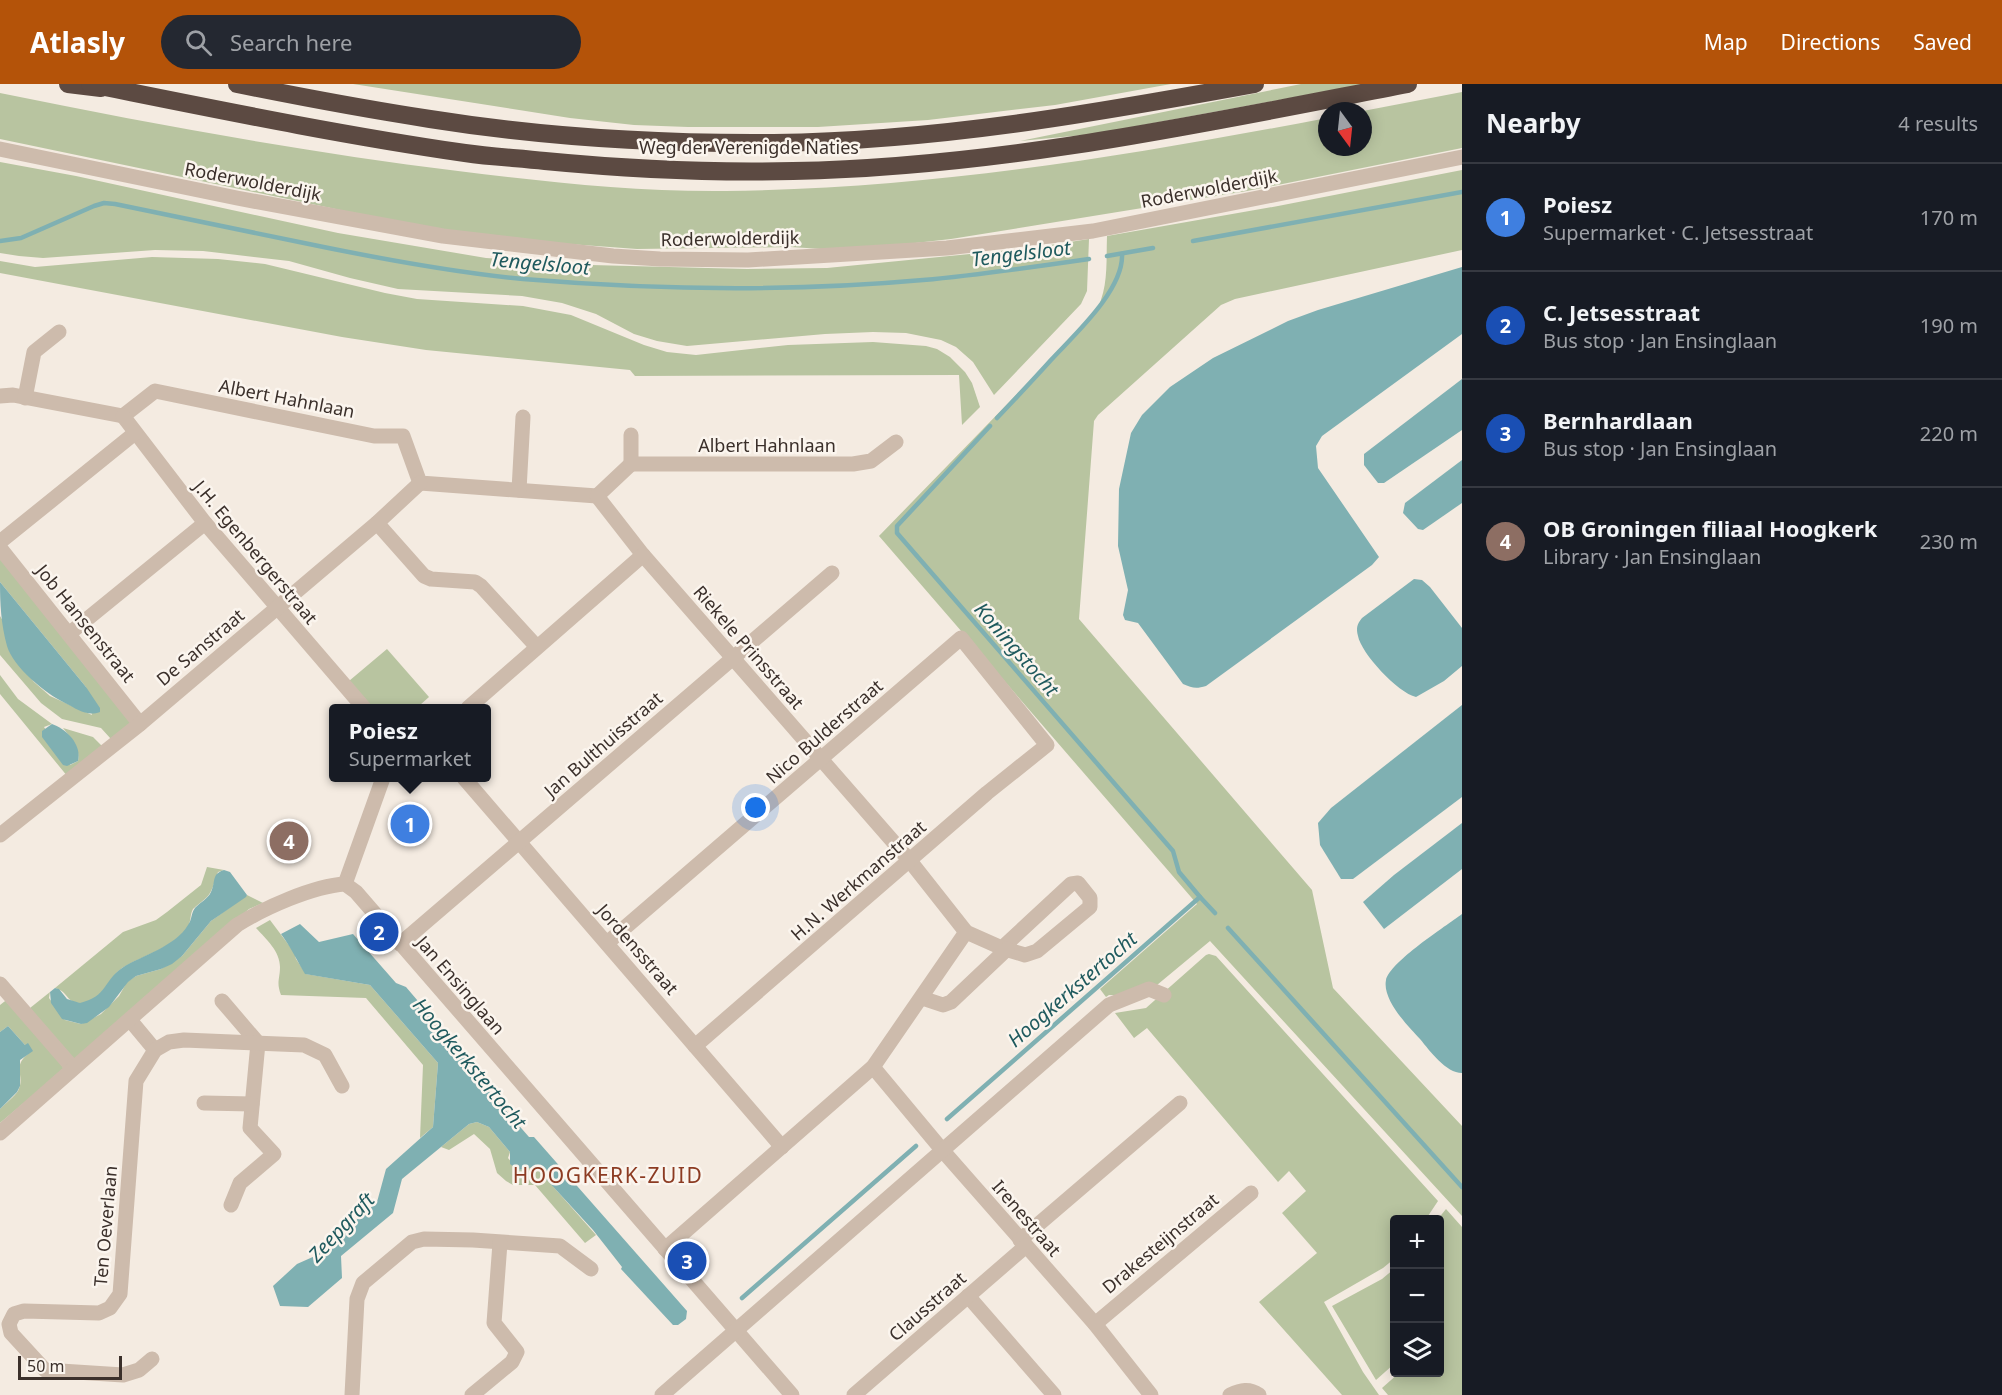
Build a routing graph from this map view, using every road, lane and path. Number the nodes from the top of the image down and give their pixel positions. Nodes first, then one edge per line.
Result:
1 (68, 84) edge
2 (90, 84) edge
3 (237, 84) edge
4 (1255, 84) edge
5 (1408, 84) edge
6 (121, 90) junction
7 (0, 149) edge
8 (1462, 157) edge
9 (59, 332) dead end
10 (0, 396) edge
11 (25, 398) junction
12 (123, 416) junction
13 (523, 417) dead end
14 (135, 433) junction
15 (631, 435) dead end
16 (896, 442) dead end
17 (632, 464) junction
18 (420, 483) junction
19 (519, 490) junction
20 (597, 496) junction
21 (205, 523) junction
22 (377, 523) junction
23 (0, 542) edge
24 (0, 548) edge
25 (643, 555) junction
26 (832, 573) dead end
27 (277, 608) junction
28 (70, 633) junction
29 (537, 647) junction
30 (733, 657) junction
31 (361, 704) edge
32 (473, 704) edge
33 (140, 724) junction
34 (1047, 746) joint
35 (822, 759) junction
36 (381, 782) edge
37 (468, 782) edge
38 (0, 835) edge
39 (519, 842) junction
40 (910, 861) junction
41 (345, 884) junction
42 (966, 932) junction
43 (607, 943) junction
44 (400, 944) junction
45 (1004, 949) junction
46 (0, 984) edge
47 (1164, 995) dead end
48 (922, 998) junction
49 (222, 1000) dead end
50 (130, 1020) junction
51 (258, 1043) junction
52 (695, 1046) junction
53 (155, 1050) junction
54 (873, 1067) junction
55 (73, 1068) junction
56 (342, 1086) dead end
57 (204, 1103) dead end
58 (1180, 1103) dead end
59 (252, 1104) junction
60 (0, 1133) edge
61 (782, 1147) junction
62 (942, 1151) junction
63 (1251, 1192) dead end
64 (231, 1205) dead end
65 (500, 1243) junction
66 (1023, 1243) junction
67 (665, 1249) junction
68 (591, 1269) dead end
69 (968, 1296) junction
70 (1095, 1324) junction
71 (736, 1330) junction
72 (152, 1359) dead end
73 (352, 1395) edge
74 (472, 1395) edge
75 (662, 1395) edge
76 (792, 1395) edge
77 (854, 1395) edge
78 (1054, 1395) edge
79 (1151, 1395) edge
80 (1230, 1395) edge
81 (1259, 1395) edge

1 - 6 highway
2 - 6 highway, Weg der Verenigde Naties
3 - 4 highway, Weg der Verenigde Naties
5 - 6 highway, Weg der Verenigde Naties
7 - 8 street, Roderwolderdijk
9 - 11 street
10 - 11 street
11 - 12 street
12 - 14 street, J.H. Egenbergerstraat
12 - 18 street, Albert Hahnlaan
13 - 19 street
14 - 21 street, J.H. Egenbergerstraat
14 - 23 street
15 - 17 street
16 - 17 street, Albert Hahnlaan
17 - 20 street
18 - 19 street
18 - 22 street, De Sanstraat
19 - 20 street
20 - 25 street, Riekele Prinsstraat
21 - 27 street, J.H. Egenbergerstraat
21 - 28 street
22 - 27 street, De Sanstraat
22 - 29 street
24 - 28 street, Job Hansenstraat
25 - 29 street
25 - 30 street, Riekele Prinsstraat
26 - 30 street, Jan Bulthuisstraat
27 - 31 street, J.H. Egenbergerstraat
27 - 33 street, De Sanstraat
28 - 33 street, Job Hansenstraat
29 - 32 street
30 - 35 street, Riekele Prinsstraat
30 - 39 street, Jan Bulthuisstraat
33 - 38 street, De Sanstraat
34 - 35 street, Nico Bulderstraat
34 - 40 street, H.N. Werkmanstraat
35 - 40 street, Riekele Prinsstraat
35 - 43 street, Nico Bulderstraat
36 - 41 street
37 - 39 street, Jordensstraat
39 - 43 street, Jordensstraat
39 - 44 street, Jan Bulthuisstraat
40 - 42 street, Riekele Prinsstraat
40 - 52 street, H.N. Werkmanstraat
41 - 44 street, Jan Ensinglaan
41 - 50 street
42 - 45 street
42 - 48 street
43 - 52 street, Jordensstraat
44 - 67 street, Jan Ensinglaan
45 - 45 street
45 - 48 street
46 - 55 street
47 - 62 street
48 - 54 street
49 - 51 street
50 - 53 street
50 - 55 street
51 - 53 street
51 - 56 street
51 - 59 street
52 - 61 street, Jordensstraat
53 - 72 street, Ten Oeverlaan
54 - 61 street
54 - 62 street, Irenestraat
55 - 60 street
57 - 59 street
58 - 66 street, Clausstraat
59 - 64 street
61 - 67 street
62 - 66 street, Irenestraat
62 - 71 street
63 - 70 street, Drakesteijnstraat
65 - 68 street
65 - 73 street
65 - 74 street
66 - 69 street, Clausstraat
66 - 70 street, Irenestraat
67 - 71 street, Jan Ensinglaan
69 - 77 street, Clausstraat
69 - 78 street
70 - 79 street, Irenestraat
71 - 75 street
71 - 76 street, Jan Ensinglaan
80 - 81 street

